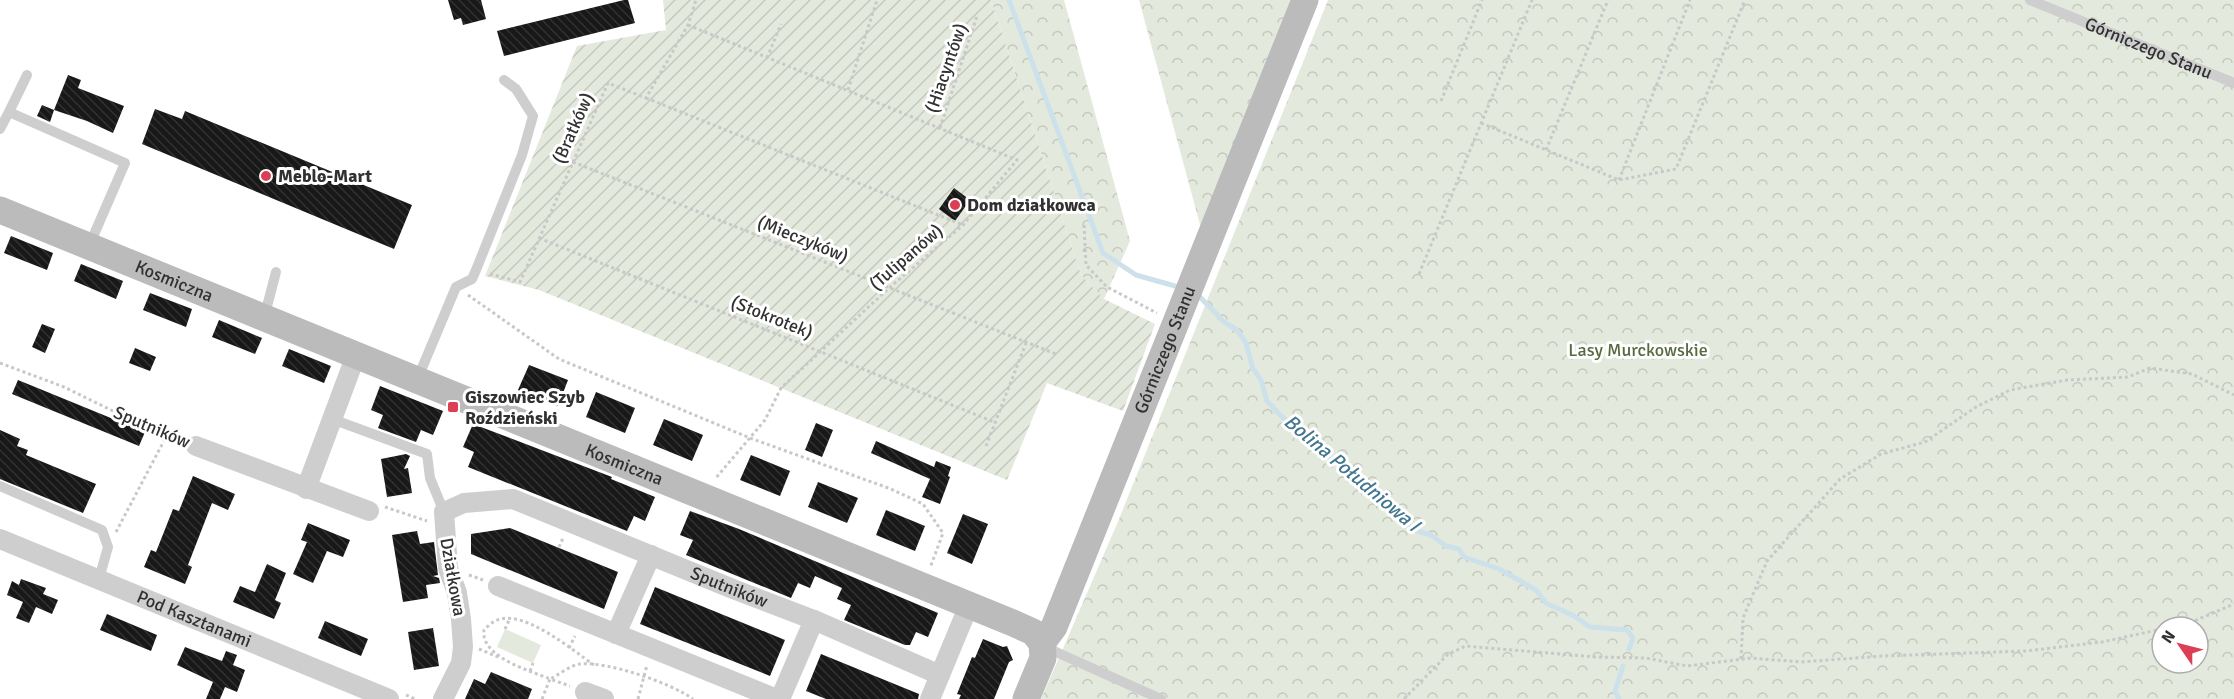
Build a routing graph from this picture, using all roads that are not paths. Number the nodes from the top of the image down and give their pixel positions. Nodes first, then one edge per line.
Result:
1 (1305, 0) edge
2 (2030, 0) edge
3 (27, 75) dead end
4 (504, 80) dead end
5 (2234, 83) edge
6 (9, 112) junction
7 (0, 129) edge
8 (0, 210) edge
9 (89, 246) junction
10 (276, 272) dead end
11 (264, 318) junction
12 (356, 355) junction
13 (417, 380) junction
14 (332, 419) junction
15 (196, 446) road end
16 (0, 486) edge
17 (306, 489) junction
18 (369, 511) road end
19 (444, 512) junction
20 (0, 539) edge
21 (651, 555) junction
22 (99, 579) junction
23 (498, 586) road end
24 (969, 605) junction
25 (814, 620) junction
26 (616, 634) junction
27 (1042, 643) junction
28 (940, 675) junction
29 (585, 692) dead end
30 (389, 699) edge
31 (443, 699) edge
32 (604, 699) edge
33 (778, 699) edge
34 (930, 699) edge
35 (1026, 699) edge
36 (1161, 699) edge

1 - 27 street, Górniczego Stanu
2 - 5 lane, Górniczego Stanu
3 - 6 lane
4 - 13 lane
6 - 7 lane
6 - 9 lane
8 - 9 street, Kosmiczna
9 - 11 street, Kosmiczna
10 - 11 lane
11 - 12 street, Kosmiczna
12 - 13 street, Kosmiczna
12 - 14 street
13 - 24 street, Kosmiczna
14 - 17 street
14 - 19 lane, Działkowa
15 - 17 street, Sputników
16 - 22 lane
17 - 18 street, Sputników
19 - 21 street, Sputników
19 - 31 street, Działkowa
20 - 22 street, Pod Kasztanami
21 - 25 street, Sputników
21 - 26 street
22 - 30 street, Pod Kasztanami
23 - 26 street
24 - 27 street, Kosmiczna
24 - 28 street
25 - 28 street, Sputników
25 - 33 street
26 - 33 street
27 - 35 street, Górniczego Stanu
27 - 36 lane
28 - 34 street
29 - 32 street

